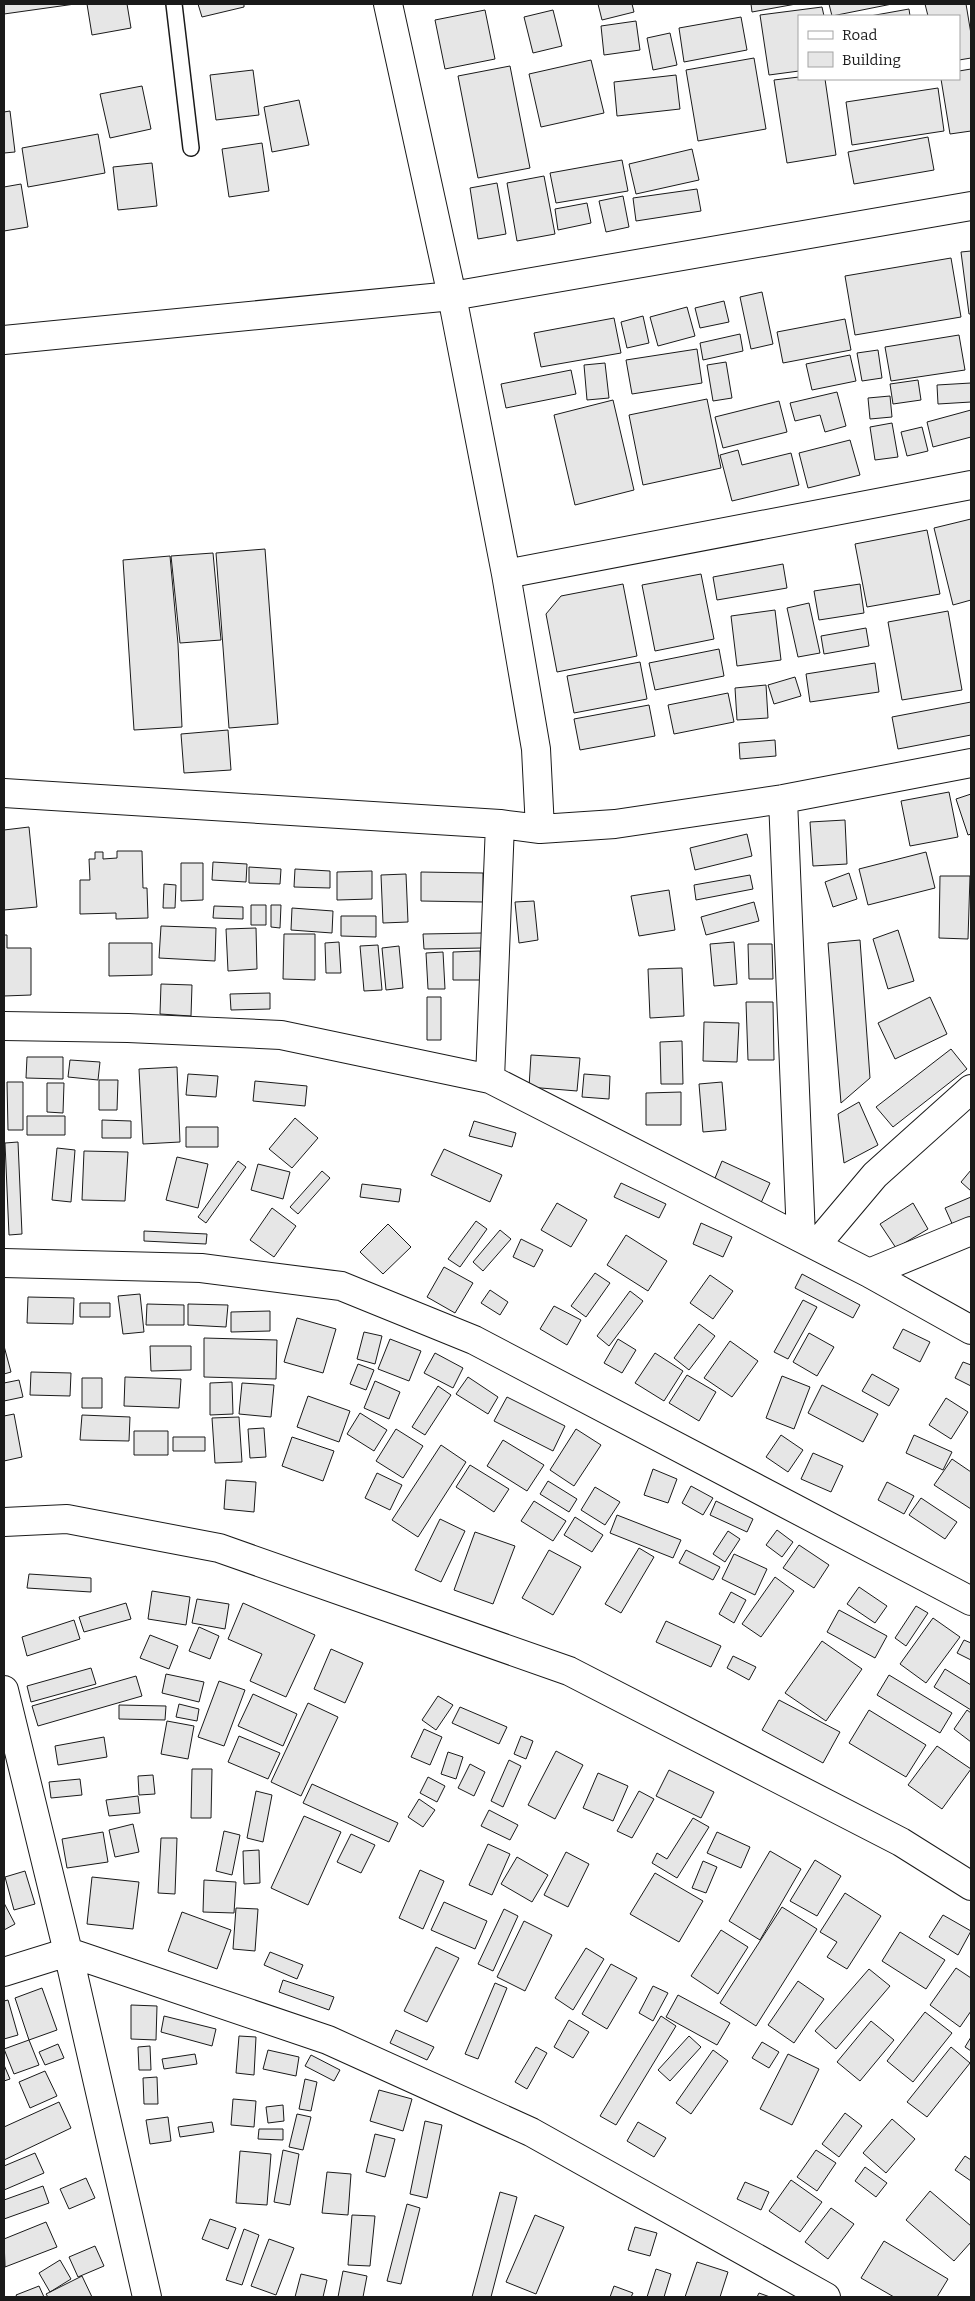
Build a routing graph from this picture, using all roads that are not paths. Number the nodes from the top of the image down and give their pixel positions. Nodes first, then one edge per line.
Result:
1 (174, 4) edge
2 (388, 4) edge
3 (191, 148) dead end
4 (971, 206) edge
5 (452, 296) junction
6 (4, 340) edge
7 (971, 486) edge
8 (506, 574) junction
9 (971, 763) edge
10 (4, 793) edge
11 (783, 799) junction
12 (500, 824) junction
13 (540, 829) junction
14 (4, 1026) edge
15 (490, 1079) junction
16 (971, 1088) edge
17 (971, 1231) edge
18 (809, 1241) junction
19 (4, 1264) edge
20 (869, 1273) junction
21 (971, 1330) edge
22 (4, 1522) edge
23 (971, 1601) edge
24 (4, 1690) edge
25 (971, 1886) edge
26 (68, 1952) junction
27 (4, 1972) edge
28 (147, 2297) edge
29 (826, 2297) edge

1 - 3 lane
2 - 5 street
4 - 5 street
5 - 6 street
5 - 8 street
7 - 8 street
8 - 13 street
9 - 11 street
10 - 12 street
11 - 13 street
11 - 18 street
12 - 13 street
12 - 15 street
14 - 15 street
15 - 18 street
16 - 18 street
17 - 20 street
18 - 20 street
19 - 23 street
20 - 21 street
22 - 25 street
24 - 26 street
26 - 27 street
26 - 28 street
26 - 29 street

